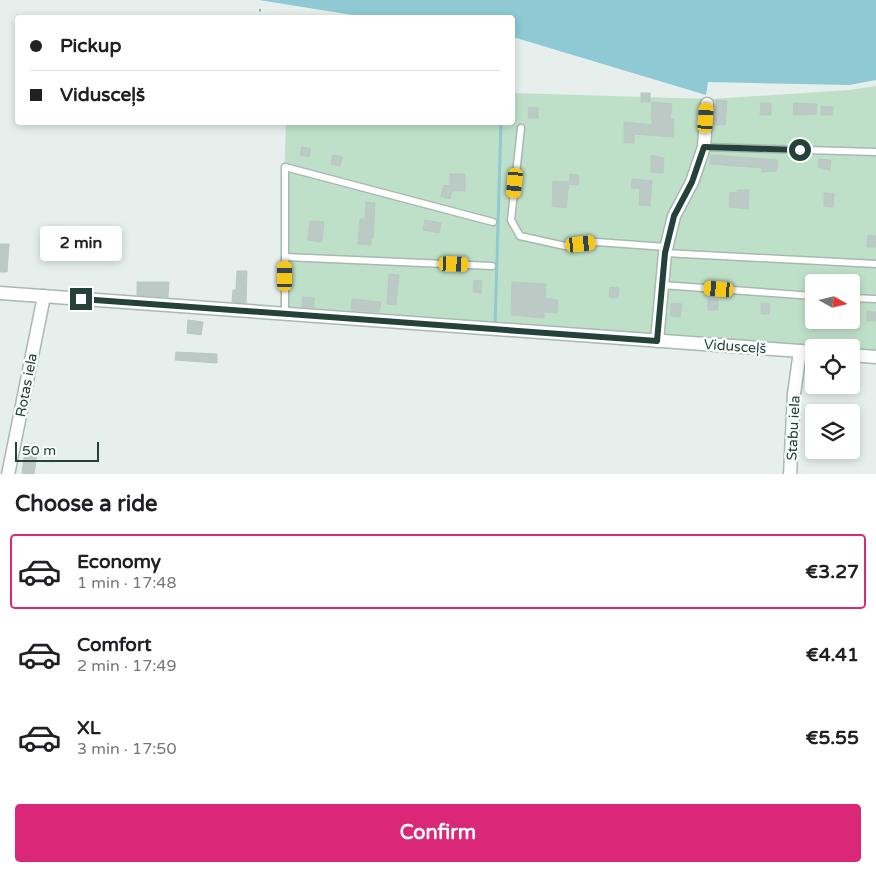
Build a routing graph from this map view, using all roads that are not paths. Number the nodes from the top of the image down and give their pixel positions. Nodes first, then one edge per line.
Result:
1 (707, 104) dead end
2 (521, 128) dead end
3 (704, 147) junction
4 (876, 152) edge
5 (493, 222) dead end
6 (666, 250) junction
7 (285, 257) junction
8 (876, 264) edge
9 (492, 266) dead end
10 (662, 285) junction
11 (0, 293) edge
12 (805, 295) edge
13 (44, 296) junction
14 (860, 298) edge
15 (876, 299) edge
16 (285, 314) junction
17 (657, 341) junction
18 (800, 351) junction
19 (805, 351) edge
20 (860, 356) edge
21 (876, 357) edge
22 (8, 474) edge
23 (790, 474) edge

1 - 3 street
2 - 6 lane
3 - 4 lane
3 - 6 street
5 - 7 lane
6 - 8 lane
6 - 10 street
7 - 9 lane
7 - 16 lane
10 - 12 lane
10 - 17 street
11 - 13 street, Vidusceļš
13 - 16 street, Vidusceļš
13 - 22 street, Rotas iela
14 - 15 lane
16 - 17 street, Vidusceļš
17 - 18 street, Vidusceļš
18 - 19 street, Vidusceļš
18 - 23 street, Stabu iela
20 - 21 street

